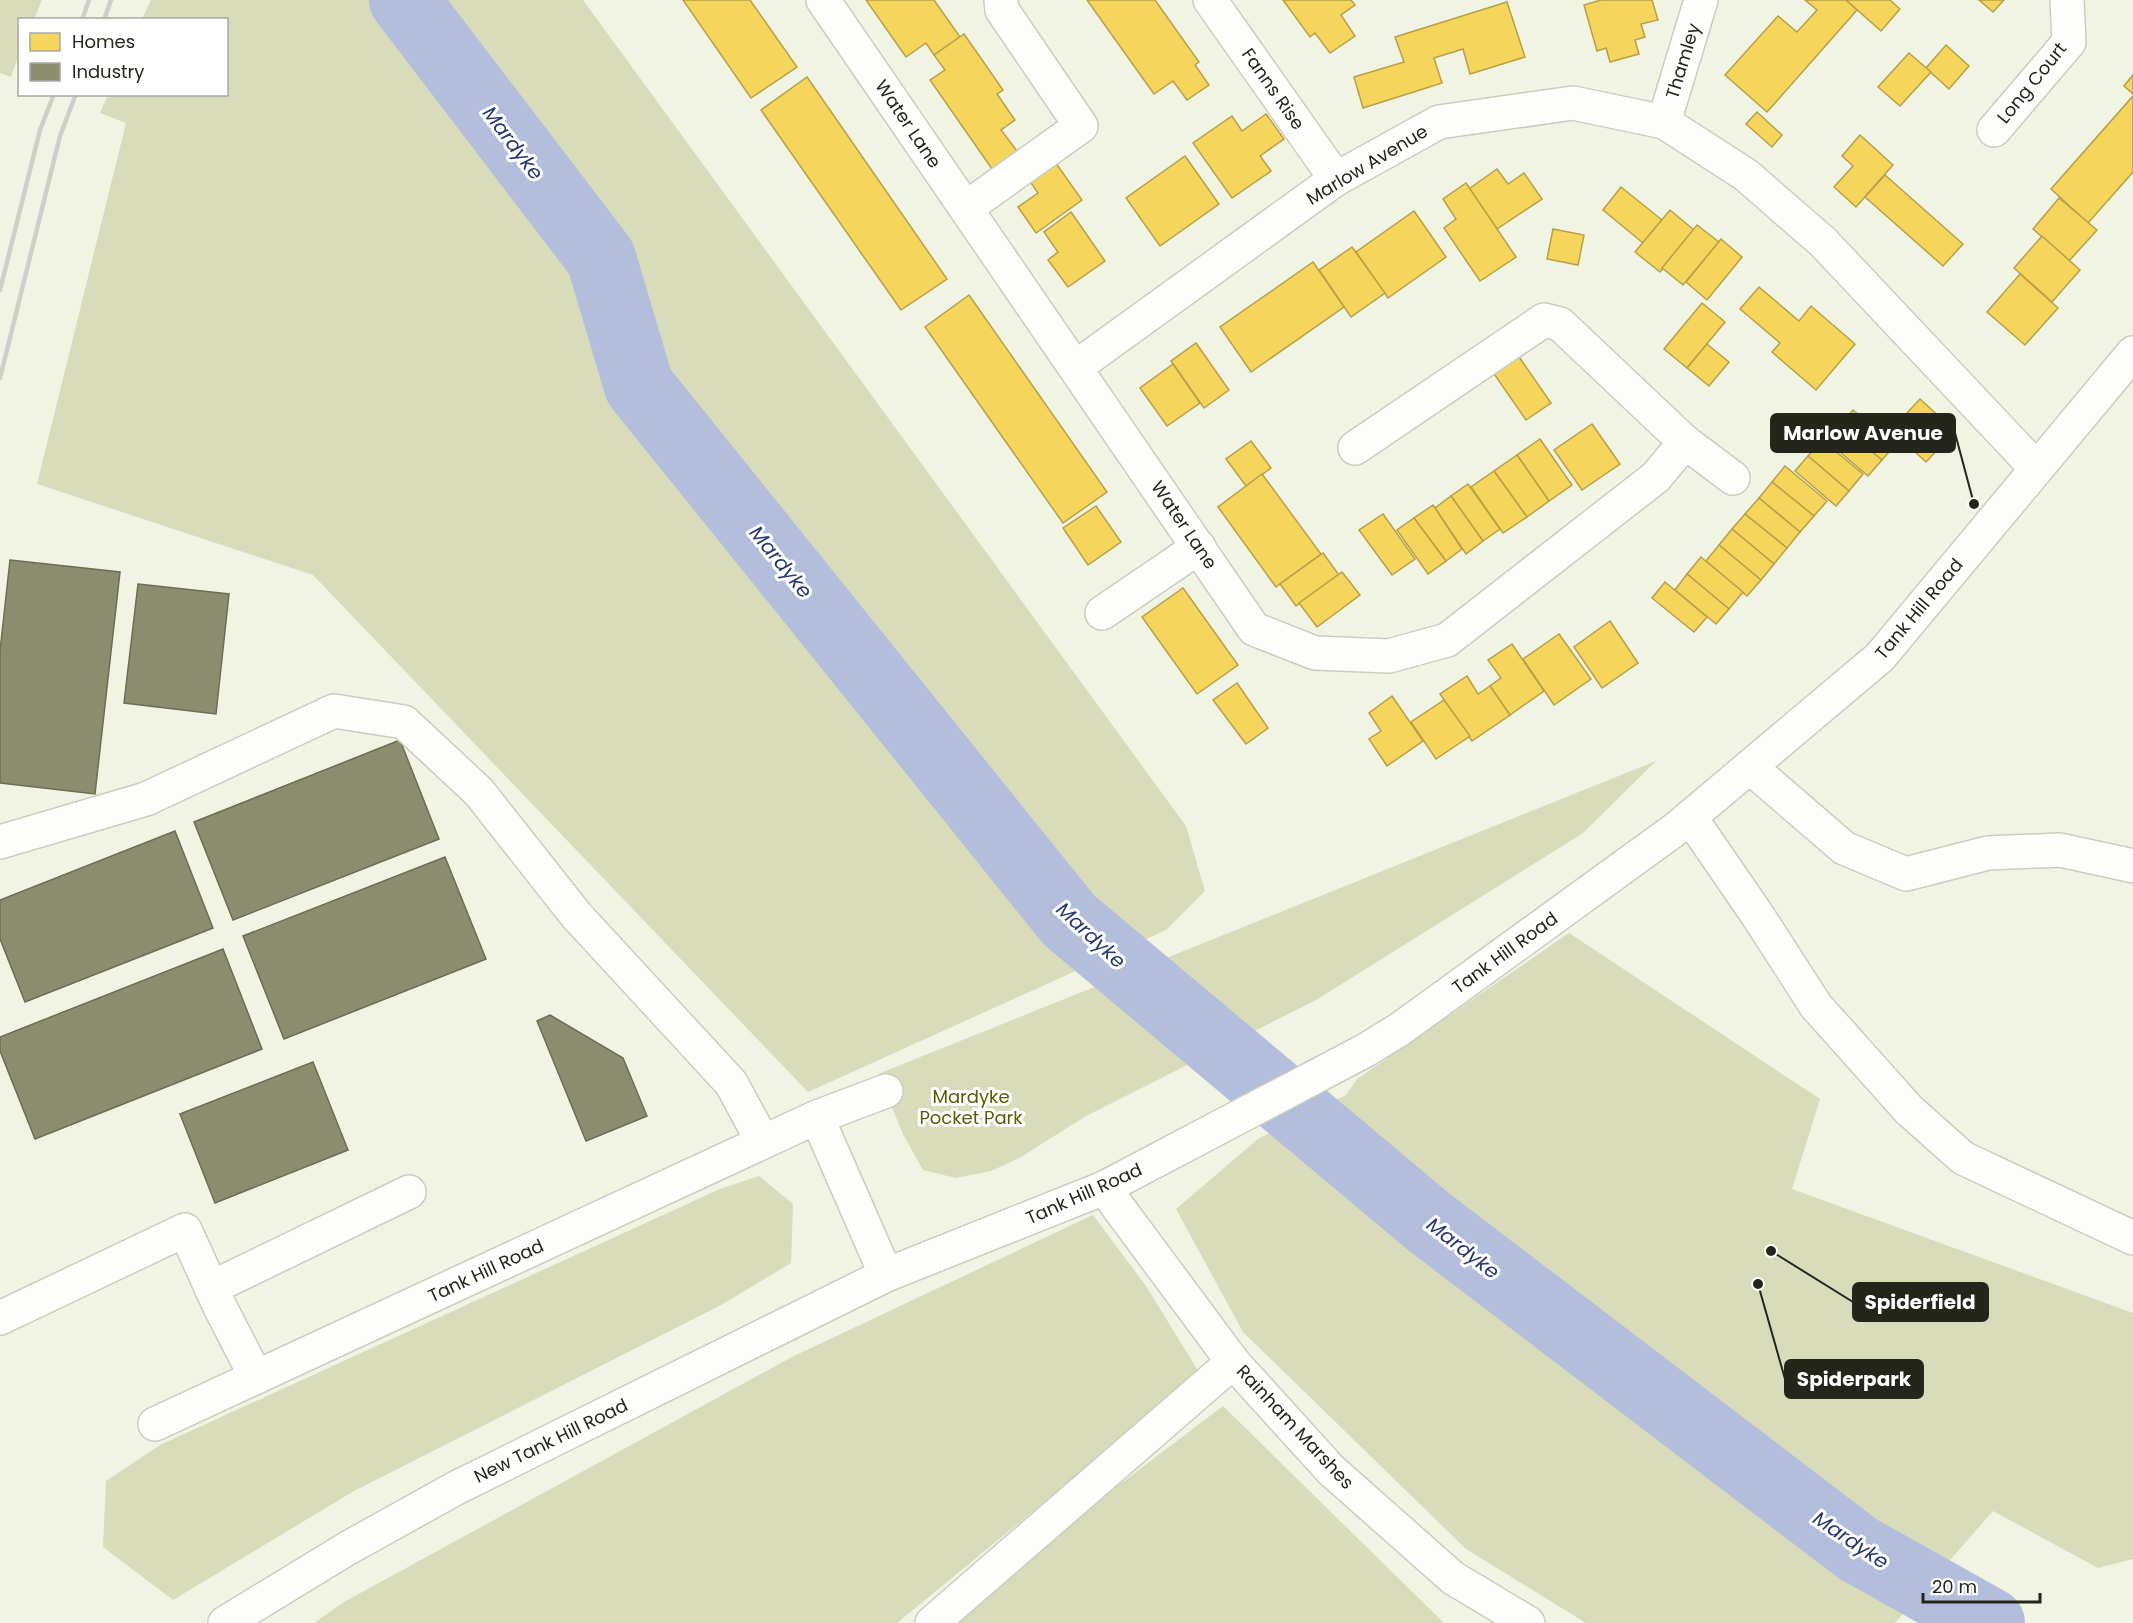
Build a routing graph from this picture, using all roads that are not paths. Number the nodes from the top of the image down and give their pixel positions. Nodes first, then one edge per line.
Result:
1 (823, 0) edge
2 (1001, 0) edge
3 (1210, 0) edge
4 (1701, 0) edge
5 (2067, 0) edge
6 (1664, 122) junction
7 (1994, 130) dead end
8 (1336, 179) junction
9 (966, 208) junction
10 (2133, 353) edge
11 (1076, 367) junction
12 (1685, 442) junction
13 (1355, 448) dead end
14 (2036, 468) junction
15 (1733, 478) dead end
16 (1199, 547) junction
17 (1102, 613) dead end
18 (1750, 767) junction
19 (1690, 817) junction
20 (0, 842) edge
21 (2133, 866) edge
22 (886, 1091) dead end
23 (817, 1117) junction
24 (763, 1142) junction
25 (1104, 1188) junction
26 (409, 1192) dead end
27 (2133, 1238) edge
28 (886, 1275) junction
29 (211, 1288) junction
30 (0, 1318) edge
31 (1233, 1362) junction
32 (256, 1377) junction
33 (155, 1424) dead end
34 (225, 1623) edge
35 (932, 1623) edge
36 (1528, 1623) edge

1 - 9 street, Water Lane
2 - 9 street
3 - 8 street, Fanns Rise
4 - 6 street, Thamley
5 - 7 street, Long Court
6 - 8 street, Marlow Avenue
6 - 14 street, Marlow Avenue
8 - 11 street, Marlow Avenue
9 - 11 street, Water Lane
10 - 14 street, Tank Hill Road
11 - 16 street, Water Lane
12 - 13 street
12 - 15 street
12 - 16 street, Water Lane
14 - 18 street, Tank Hill Road
16 - 17 street
18 - 19 street, Tank Hill Road
18 - 21 street
19 - 25 street, Tank Hill Road
19 - 27 street
20 - 24 street
22 - 23 street, Tank Hill Road
23 - 24 street, Tank Hill Road
23 - 28 street
24 - 32 street, Tank Hill Road
25 - 28 street, Tank Hill Road
25 - 31 street, Rainham Marshes
26 - 29 street
28 - 34 street, New Tank Hill Road
29 - 30 street
29 - 32 street
31 - 35 street
31 - 36 street, Rainham Marshes
32 - 33 street, Tank Hill Road

